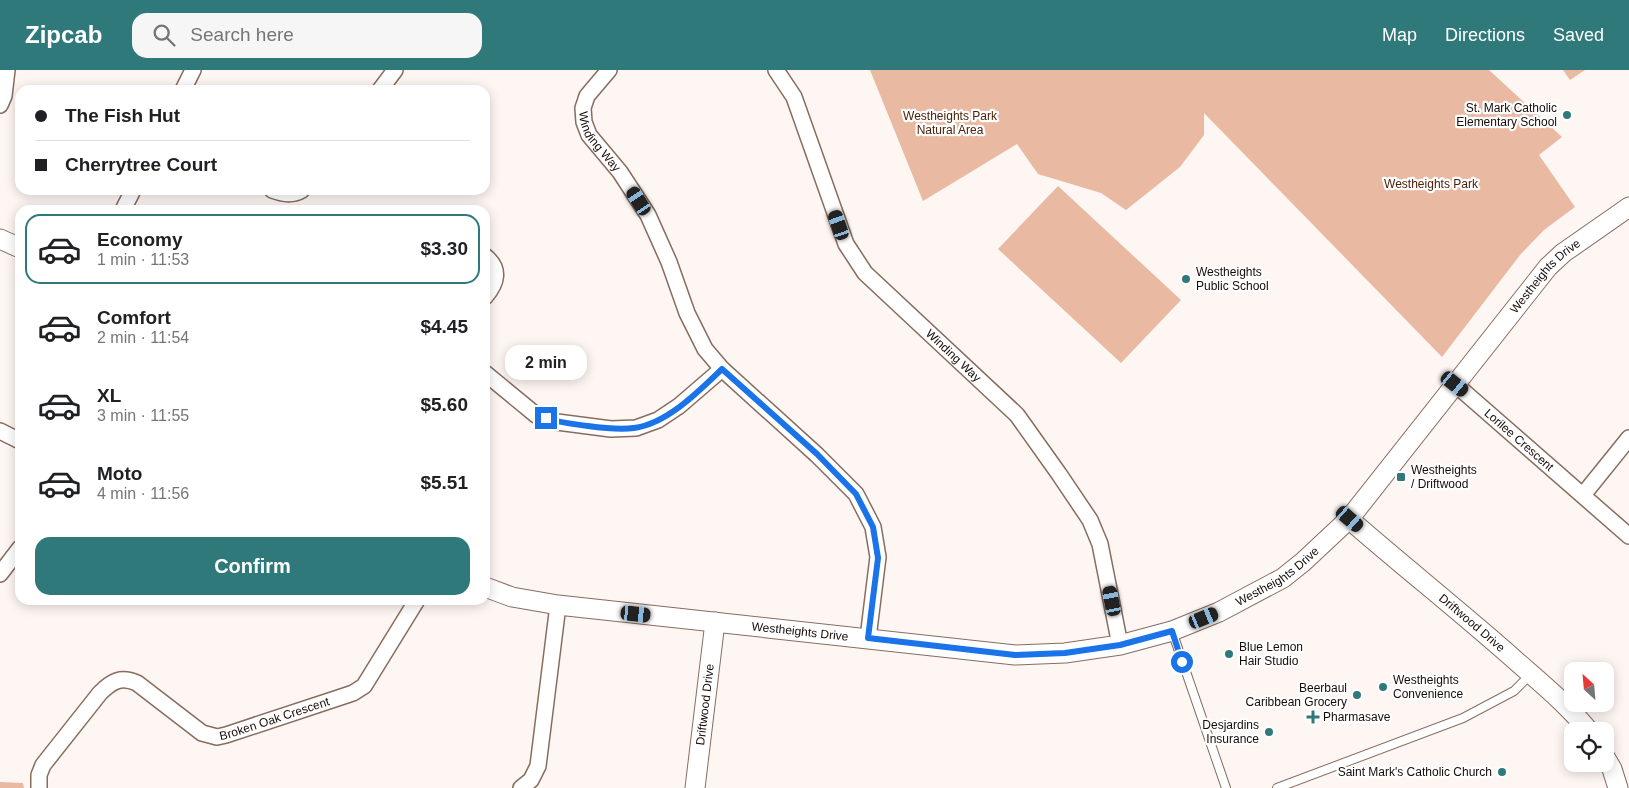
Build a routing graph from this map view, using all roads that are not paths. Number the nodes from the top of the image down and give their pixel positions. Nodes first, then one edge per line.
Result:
1 (6, 70) edge
2 (193, 70) edge
3 (395, 70) edge
4 (609, 70) edge
5 (776, 70) edge
6 (186, 85) edge
7 (384, 85) edge
8 (0, 105) edge
9 (1629, 207) edge
10 (0, 238) edge
11 (15, 246) edge
12 (490, 262) edge
13 (490, 291) edge
14 (722, 369) junction
15 (490, 377) edge
16 (1455, 384) junction
17 (0, 431) edge
18 (1629, 438) edge
19 (15, 439) edge
20 (1583, 495) junction
21 (1350, 519) junction
22 (1629, 536) edge
23 (15, 554) edge
24 (0, 574) edge
25 (490, 589) edge
26 (414, 605) edge
27 (558, 605) junction
28 (715, 622) junction
29 (1172, 631) junction
30 (868, 638) junction
31 (1120, 645) junction
32 (1531, 674) junction
33 (1582, 722) edge
34 (1613, 772) edge
35 (40, 788) edge
36 (521, 788) edge
37 (695, 788) edge
38 (1226, 788) edge
39 (1277, 788) edge
40 (1618, 788) edge

1 - 8 street
2 - 6 street
3 - 7 street
4 - 14 street, Winding Way
5 - 31 street, Winding Way
9 - 16 street, Westheights Drive
10 - 11 street
12 - 13 street
14 - 15 street
14 - 30 street, Winding Way
16 - 20 street, Lorilee Crescent
16 - 21 street, Westheights Drive
17 - 19 street
18 - 20 street
20 - 22 street, Lorilee Crescent
21 - 29 street, Westheights Drive
21 - 32 street, Driftwood Drive
23 - 24 street
25 - 27 street, Westheights Drive
26 - 35 street, Broken Oak Crescent
27 - 28 street, Westheights Drive
27 - 36 street
28 - 30 street, Westheights Drive
28 - 37 street, Driftwood Drive
29 - 31 street, Westheights Drive
29 - 38 lane
30 - 31 street, Westheights Drive
32 - 33 street, Driftwood Drive
32 - 39 lane
34 - 40 street

